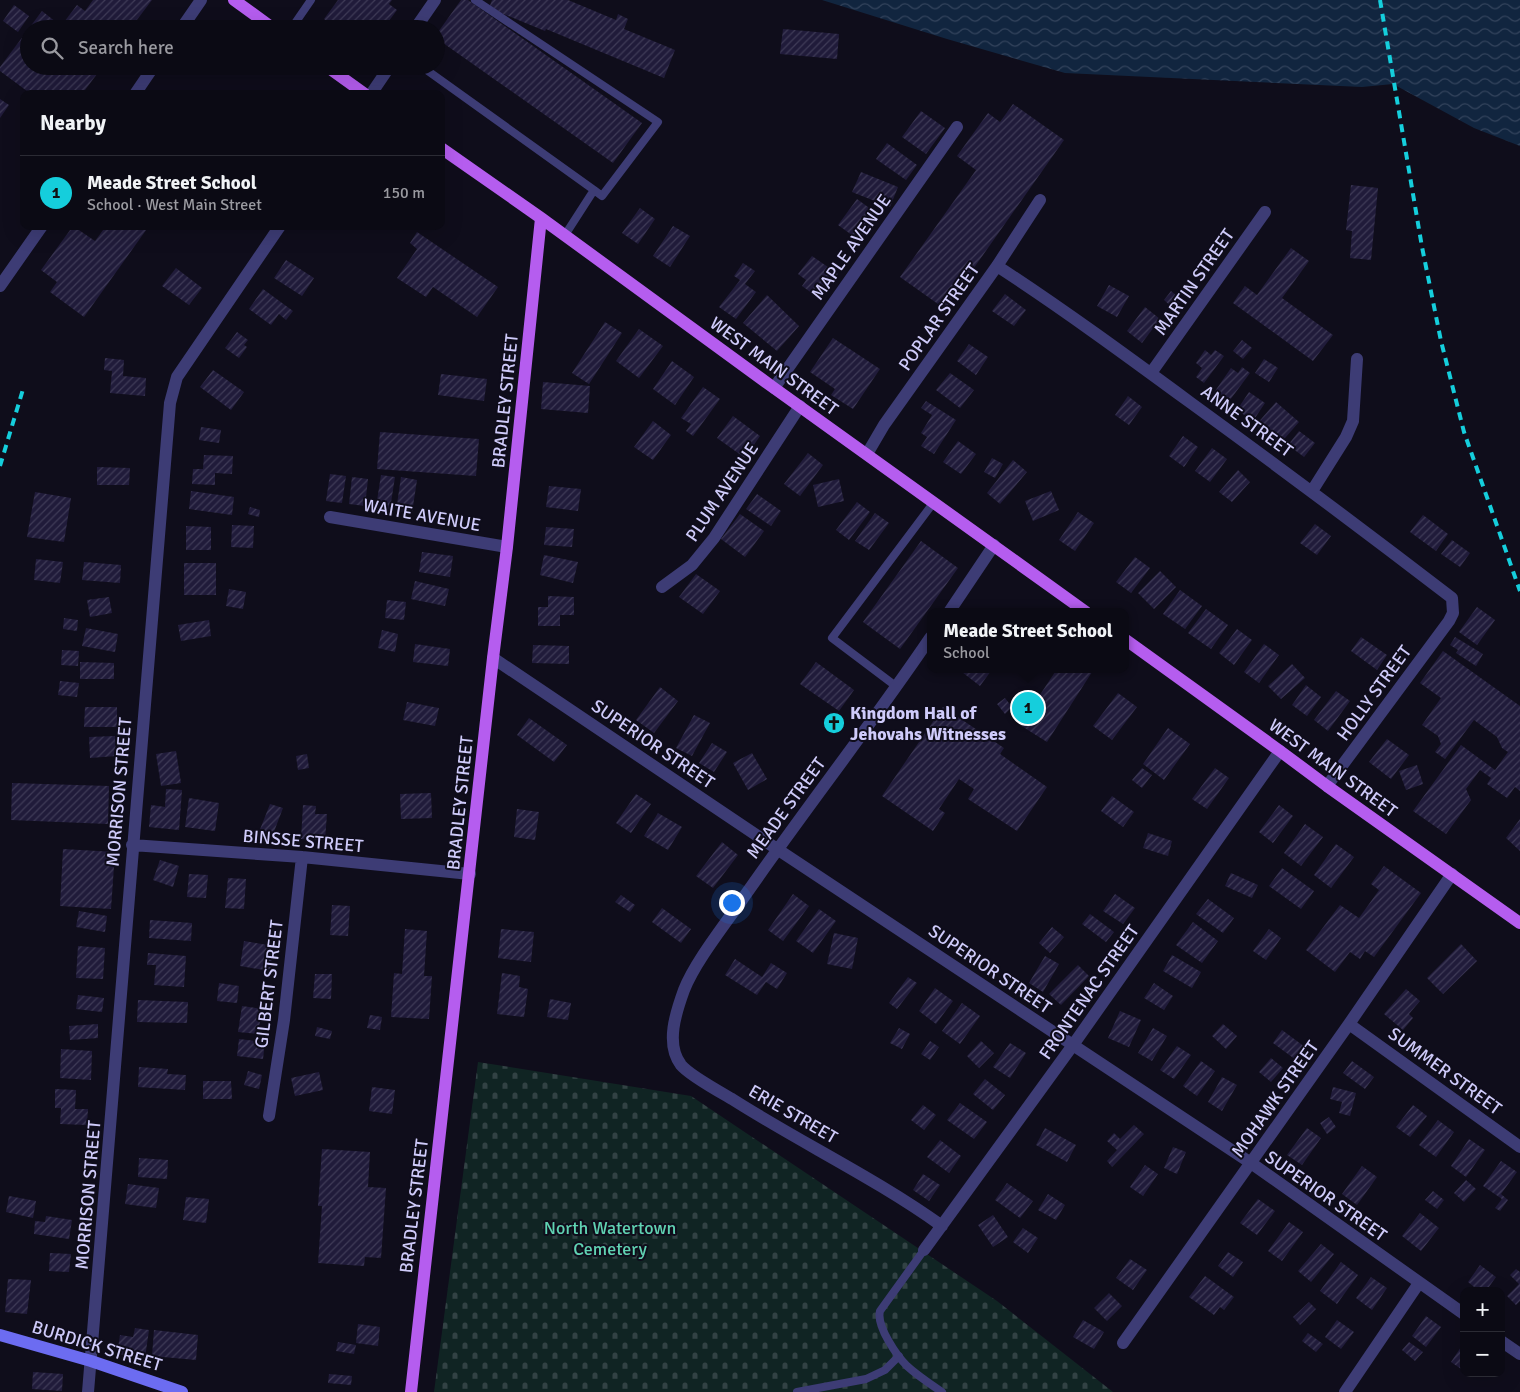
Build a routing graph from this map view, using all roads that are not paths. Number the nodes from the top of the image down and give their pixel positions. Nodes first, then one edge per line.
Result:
1 (201, 0) edge
2 (234, 0) edge
3 (311, 0) edge
4 (435, 0) edge
5 (475, 0) edge
6 (187, 20) edge
7 (262, 20) edge
8 (297, 20) edge
9 (421, 20) edge
10 (148, 75) edge
11 (338, 75) edge
12 (384, 75) edge
13 (434, 75) edge
14 (138, 90) edge
15 (359, 90) edge
16 (374, 90) edge
17 (957, 126) dead end
18 (445, 151) edge
19 (594, 190) junction
20 (1040, 200) dead end
21 (1265, 212) dead end
22 (541, 218) junction
23 (39, 230) edge
24 (277, 230) edge
25 (565, 235) junction
26 (996, 266) junction
27 (0, 286) edge
28 (1357, 359) dead end
29 (1151, 373) junction
30 (774, 388) junction
31 (800, 406) junction
32 (867, 454) junction
33 (1312, 491) junction
34 (934, 502) junction
35 (330, 517) dead end
36 (994, 545) junction
37 (507, 547) junction
38 (662, 587) dead end
39 (952, 608) edge
40 (1081, 608) edge
41 (1449, 621) joint
42 (927, 642) edge
43 (1129, 642) edge
44 (493, 658) junction
45 (897, 687) junction
46 (1280, 751) junction
47 (1327, 786) junction
48 (132, 845) junction
49 (777, 849) junction
50 (302, 857) junction
51 (470, 874) junction
52 (1452, 874) junction
53 (1520, 922) edge
54 (680, 1003) joint
55 (1349, 1024) junction
56 (1073, 1045) junction
57 (269, 1116) dead end
58 (1520, 1147) edge
59 (1251, 1163) junction
60 (942, 1226) junction
61 (924, 1250) joint
62 (1419, 1283) junction
63 (1460, 1311) edge
64 (0, 1335) edge
65 (1123, 1343) dead end
66 (1505, 1344) edge
67 (1520, 1354) edge
68 (899, 1356) junction
69 (91, 1361) junction
70 (923, 1378) junction
71 (88, 1392) edge
72 (182, 1392) edge
73 (411, 1392) edge
74 (797, 1392) edge
75 (929, 1392) edge
76 (942, 1392) edge
77 (1345, 1392) edge

1 - 6 street
2 - 7 main road
3 - 8 lane
4 - 9 street
5 - 19 lane
10 - 14 street
11 - 15 main road
12 - 16 street
13 - 19 lane
17 - 30 street, MAPLE AVENUE
18 - 22 main road, WEST MAIN STREET
19 - 25 lane
20 - 26 street, POPLAR STREET
21 - 29 street, MARTIN STREET
22 - 25 main road, WEST MAIN STREET
22 - 37 main road, BRADLEY STREET
23 - 27 street
24 - 48 street, MORRISON STREET
25 - 30 main road, WEST MAIN STREET
26 - 29 street, ANNE STREET
26 - 32 street, POPLAR STREET
28 - 33 street
29 - 33 street, ANNE STREET
30 - 31 main road, WEST MAIN STREET
31 - 32 main road, WEST MAIN STREET
31 - 38 street, PLUM AVENUE
32 - 34 main road, WEST MAIN STREET
33 - 41 street, ANNE STREET
34 - 36 main road, WEST MAIN STREET
34 - 45 lane
35 - 37 street, WAITE AVENUE
36 - 39 street
36 - 40 main road, WEST MAIN STREET
37 - 44 main road, BRADLEY STREET
41 - 47 street, HOLLY STREET
42 - 45 street, MEADE STREET
43 - 46 main road, WEST MAIN STREET
44 - 49 street, SUPERIOR STREET
44 - 51 main road, BRADLEY STREET
45 - 49 street, MEADE STREET
46 - 47 main road, WEST MAIN STREET
46 - 56 street, FRONTENAC STREET
47 - 52 main road, WEST MAIN STREET
48 - 50 street, BINSSE STREET
48 - 69 street, MORRISON STREET
49 - 54 street, MEADE STREET
49 - 56 street, SUPERIOR STREET
50 - 51 street, BINSSE STREET
50 - 57 street, GILBERT STREET
51 - 73 main road, BRADLEY STREET
52 - 53 main road, WEST MAIN STREET
52 - 55 street, MOHAWK STREET
54 - 60 street, ERIE STREET
55 - 58 street, SUMMER STREET
55 - 59 street, MOHAWK STREET
56 - 59 street, SUPERIOR STREET
56 - 60 street, FRONTENAC STREET
59 - 62 street, SUPERIOR STREET
59 - 65 street, MOHAWK STREET
60 - 61 street, FRONTENAC STREET
61 - 68 lane
62 - 63 street, SUPERIOR STREET
62 - 77 street
64 - 69 street, BURDICK STREET
66 - 67 street
68 - 70 lane
68 - 74 lane
69 - 71 street, MORRISON STREET
69 - 72 street, BURDICK STREET
70 - 75 lane
70 - 76 lane

